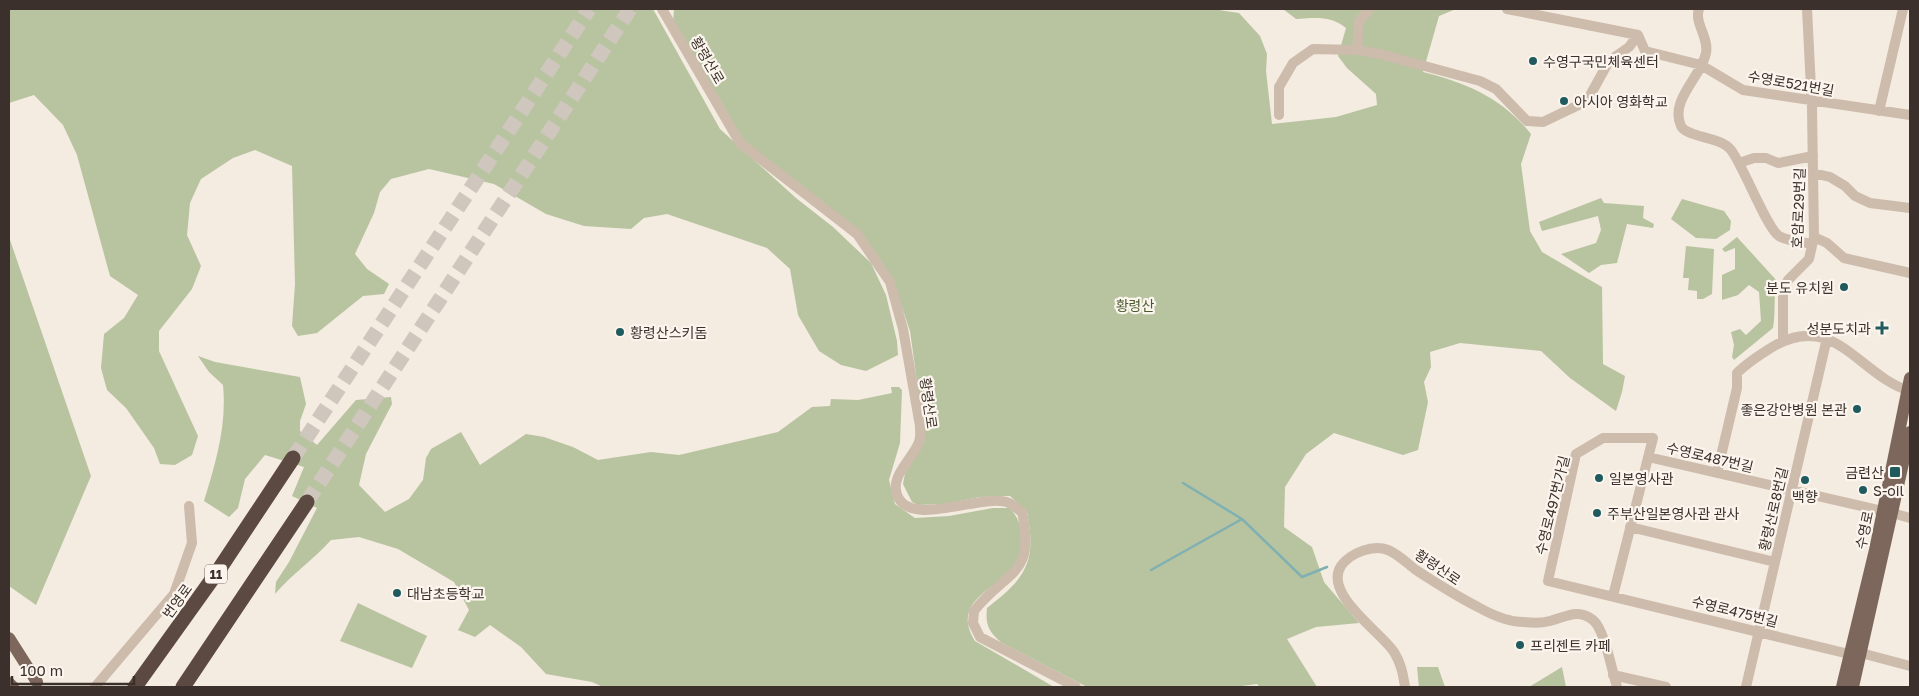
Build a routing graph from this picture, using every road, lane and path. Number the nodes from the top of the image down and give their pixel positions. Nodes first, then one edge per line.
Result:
1 (662, 9) edge
2 (1369, 9) edge
3 (1507, 9) edge
4 (1699, 9) edge
5 (1807, 9) edge
6 (1902, 9) edge
7 (1638, 35) junction
8 (1356, 50) junction
9 (1701, 65) junction
10 (1812, 101) junction
11 (1879, 111) junction
12 (1279, 115) dead end
13 (1910, 115) edge
14 (1813, 156) junction
15 (1739, 163) junction
16 (1814, 173) junction
17 (1910, 208) edge
18 (1813, 240) junction
19 (1910, 273) edge
20 (1827, 338) junction
21 (1783, 341) junction
22 (1910, 378) edge
23 (1909, 391) edge
24 (1910, 432) edge
25 (1648, 457) junction
26 (293, 458) tunnel mouth
27 (1717, 473) junction
28 (1792, 490) junction
29 (307, 502) tunnel mouth
30 (189, 506) dead end
31 (1888, 512) junction
32 (1910, 518) edge
33 (1630, 527) junction
34 (1775, 562) junction
35 (1548, 581) joint
36 (1613, 596) junction
37 (1759, 631) junction
38 (9, 638) edge
39 (9, 654) edge
40 (1855, 654) junction
41 (1910, 666) edge
42 (1613, 674) junction
43 (9, 683) edge
44 (40, 685) edge
45 (13, 687) edge
46 (95, 687) edge
47 (135, 687) edge
48 (183, 687) edge
49 (1076, 687) edge
50 (1405, 687) edge
51 (1617, 687) edge
52 (1666, 687) edge
53 (1746, 687) edge
54 (1842, 687) edge
55 (1853, 687) edge

1 - 49 street, 황령산로
2 - 8 street
3 - 7 street
4 - 9 street
5 - 10 street, 호암로29번길
6 - 11 street
7 - 8 street
7 - 9 street, 수영로521번길
8 - 12 street
9 - 10 street, 수영로521번길
9 - 15 street
10 - 11 street, 수영로521번길
10 - 14 street, 호암로29번길
11 - 13 street, 수영로521번길
14 - 15 street, 호암로29번길
14 - 16 street, 호암로29번길
15 - 18 street
16 - 17 street
16 - 18 street, 호암로29번길
18 - 19 street
18 - 21 street, 호암로29번길
20 - 21 street
20 - 23 street
20 - 28 street, 황령산로8번길
21 - 27 street
22 - 23 main road, 수영로
23 - 31 main road, 수영로
24 - 31 main road, 수영로
25 - 27 street, 수영로487번길
25 - 33 street
25 - 35 street, 수영로497번가길
26 - 47 highway, 번영로 / 11
27 - 28 street, 수영로487번길
28 - 31 street, 수영로487번길
28 - 34 street, 황령산로8번길
29 - 48 highway
30 - 46 street
31 - 32 street, 수영로487번길
31 - 40 main road, 수영로
33 - 34 street
33 - 36 street
34 - 37 street, 황령산로8번길
35 - 36 street, 수영로475번길
36 - 37 street, 수영로475번길
37 - 40 street, 수영로475번길
37 - 53 street, 황령산로8번길
38 - 44 main road
39 - 44 main road
40 - 41 street, 수영로475번길
40 - 54 main road, 수영로
40 - 55 main road, 수영로
42 - 50 street, 황령산로
42 - 51 street, 황령산로
42 - 52 street
43 - 45 main road

